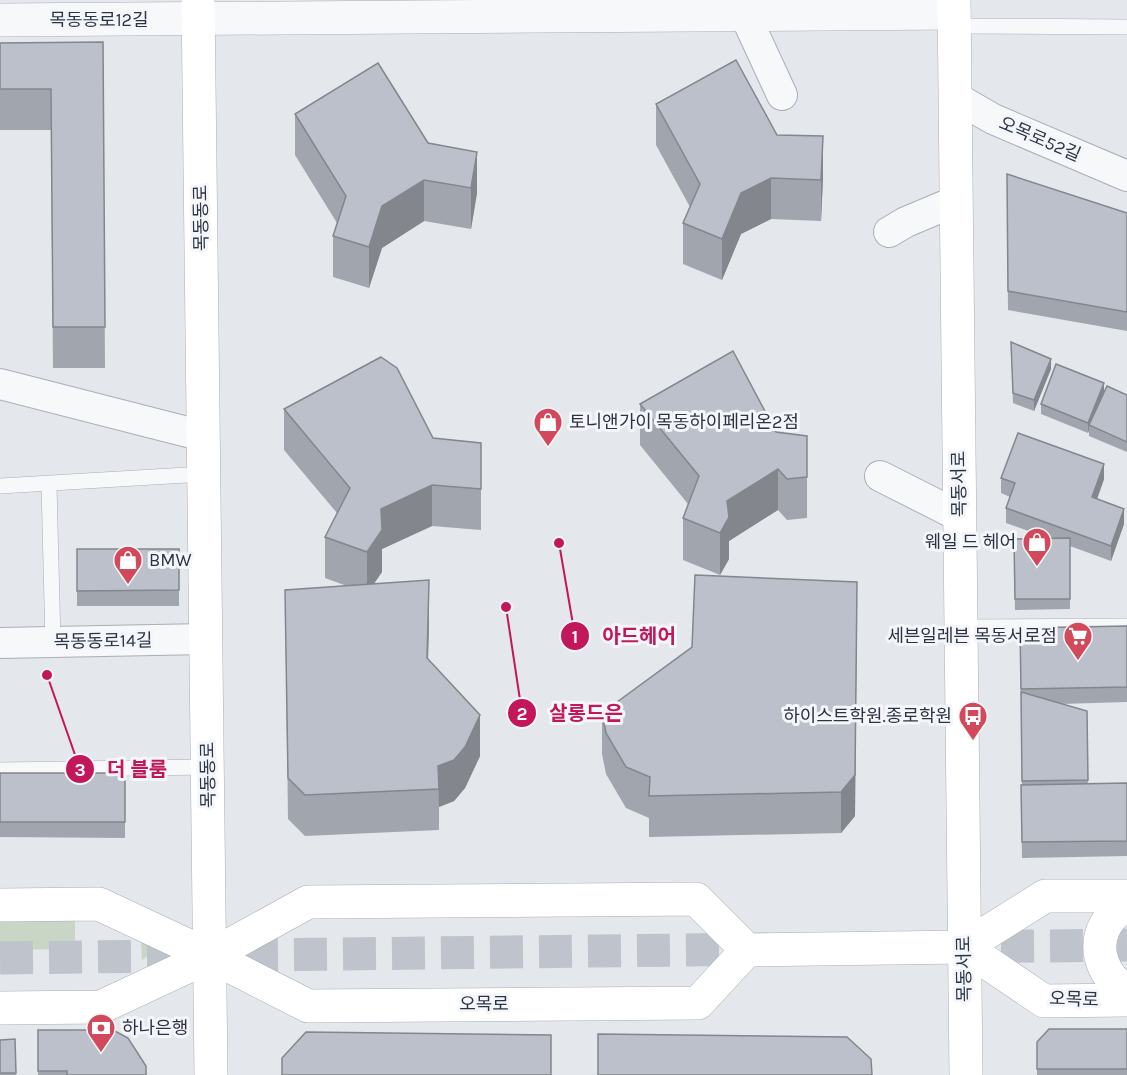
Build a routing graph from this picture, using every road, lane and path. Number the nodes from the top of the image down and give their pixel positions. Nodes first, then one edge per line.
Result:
1 (198, 9) edge
2 (954, 13) edge
3 (746, 15) junction
4 (0, 20) edge
5 (1127, 27) edge
6 (782, 95) dead end
7 (955, 96) junction
8 (1127, 176) edge
9 (956, 201) junction
10 (889, 232) dead end
11 (0, 384) edge
12 (203, 436) junction
13 (204, 474) junction
14 (880, 476) dead end
15 (49, 485) junction
16 (0, 486) edge
17 (959, 516) junction
18 (1127, 626) edge
19 (961, 627) junction
20 (206, 639) junction
21 (53, 642) junction
22 (0, 643) edge
23 (207, 767) junction
24 (0, 770) edge
25 (1127, 896) edge
26 (0, 904) edge
27 (1127, 905) edge
28 (964, 947) junction
29 (747, 950) junction
30 (210, 956) junction
31 (1127, 992) edge
32 (1127, 1000) edge
33 (0, 1008) edge
34 (211, 1075) edge
35 (966, 1075) edge

1 - 3 street, 목동동로12길
1 - 4 street, 목동동로12길
1 - 12 main road, 목동동로
2 - 3 street, 목동동로12길
2 - 5 lane
2 - 7 main road, 목동서로
3 - 6 street
7 - 8 street, 오목로52길
7 - 9 main road, 목동서로
9 - 10 street
9 - 17 main road, 목동서로
11 - 12 street
12 - 13 main road, 목동동로
13 - 15 lane
13 - 20 main road, 목동동로
14 - 17 street
15 - 16 lane
15 - 21 lane
17 - 19 main road, 목동서로
18 - 19 lane
19 - 28 main road, 목동서로
20 - 21 street, 목동동로14길
20 - 23 main road, 목동동로
21 - 22 street, 목동동로14길
23 - 24 lane
23 - 30 main road, 목동동로
25 - 28 main road
26 - 30 main road, 오목로
27 - 31 main road
28 - 29 main road
28 - 32 main road, 오목로
28 - 35 main road, 목동서로
29 - 30 main road
29 - 30 main road, 오목로
30 - 33 main road
30 - 34 main road, 목동동로

